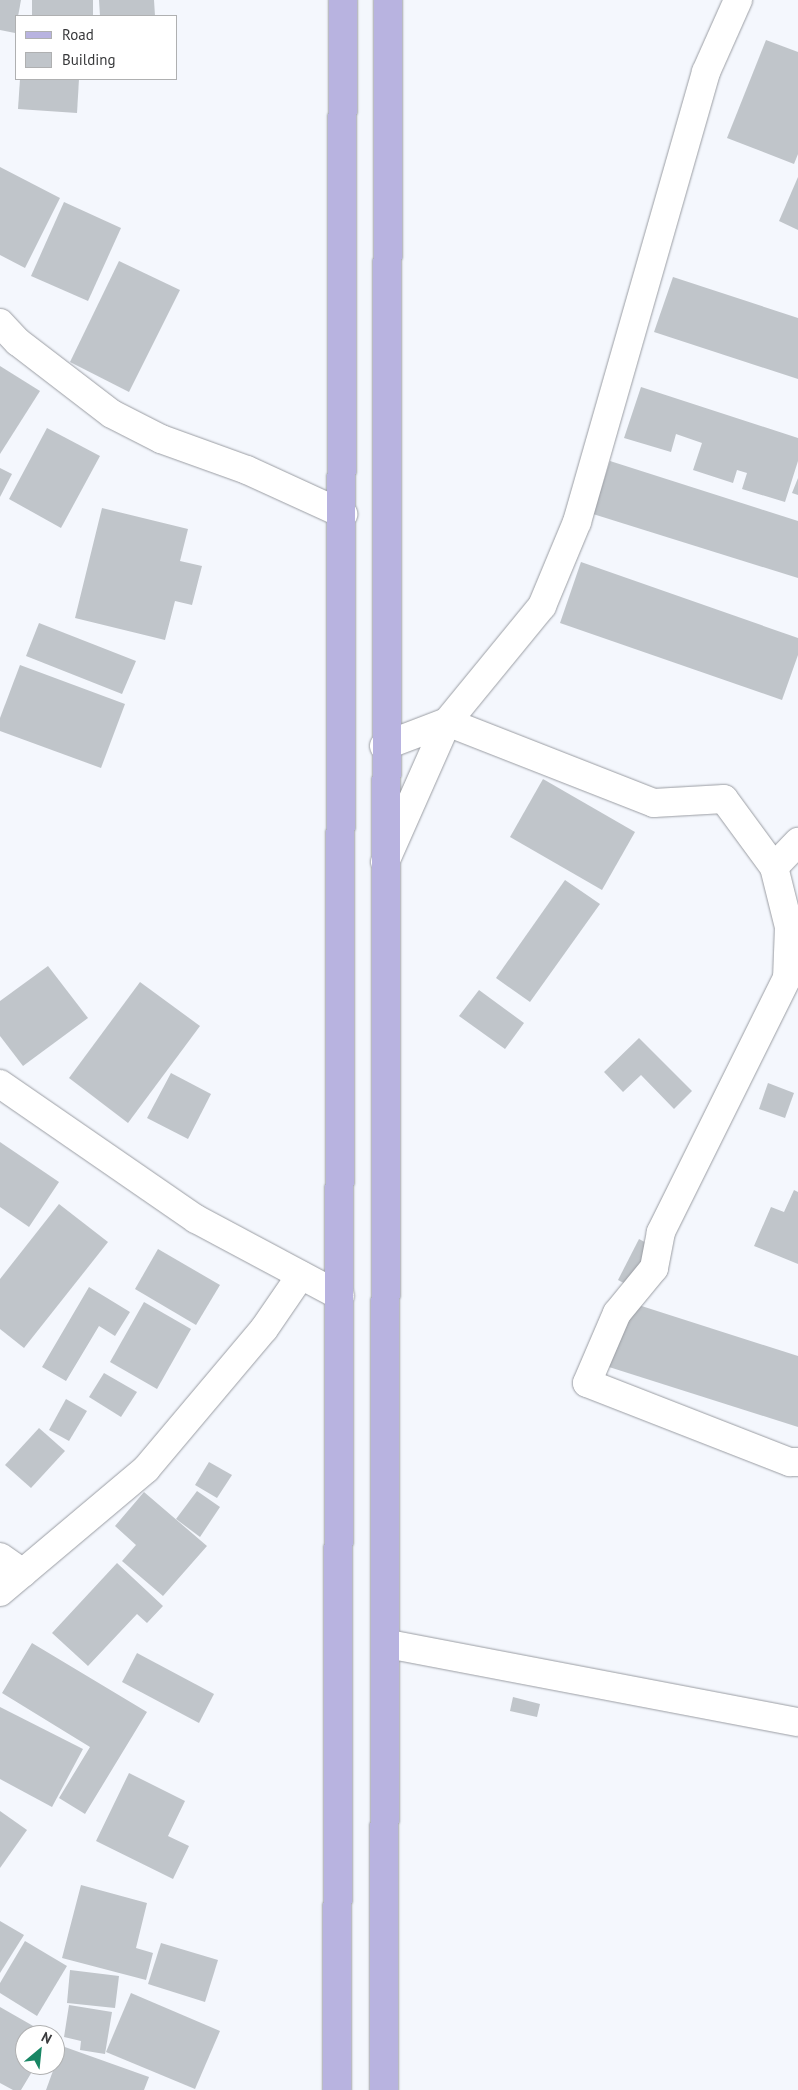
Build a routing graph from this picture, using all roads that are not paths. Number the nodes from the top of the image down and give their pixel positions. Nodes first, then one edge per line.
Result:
1 (343, 0) edge
2 (388, 0) edge
3 (738, 0) edge
4 (0, 323) edge
5 (343, 514) junction
6 (447, 722) junction
7 (384, 746) junction
8 (798, 842) edge
9 (384, 862) junction
10 (774, 867) junction
11 (0, 1084) edge
12 (301, 1275) junction
13 (340, 1296) junction
14 (798, 1462) edge
15 (0, 1557) edge
16 (23, 1573) junction
17 (0, 1592) edge
18 (388, 1644) junction
19 (798, 1722) edge
20 (337, 2090) edge
21 (384, 2090) edge

1 - 5 main road
2 - 7 main road
3 - 6 street
4 - 5 street
5 - 13 main road
6 - 7 street
6 - 9 street
6 - 10 street
7 - 9 main road
8 - 10 street
9 - 18 main road
10 - 14 street
11 - 12 street
12 - 13 street
12 - 16 street
13 - 20 main road
15 - 16 street
16 - 17 street
18 - 19 street
18 - 21 main road

